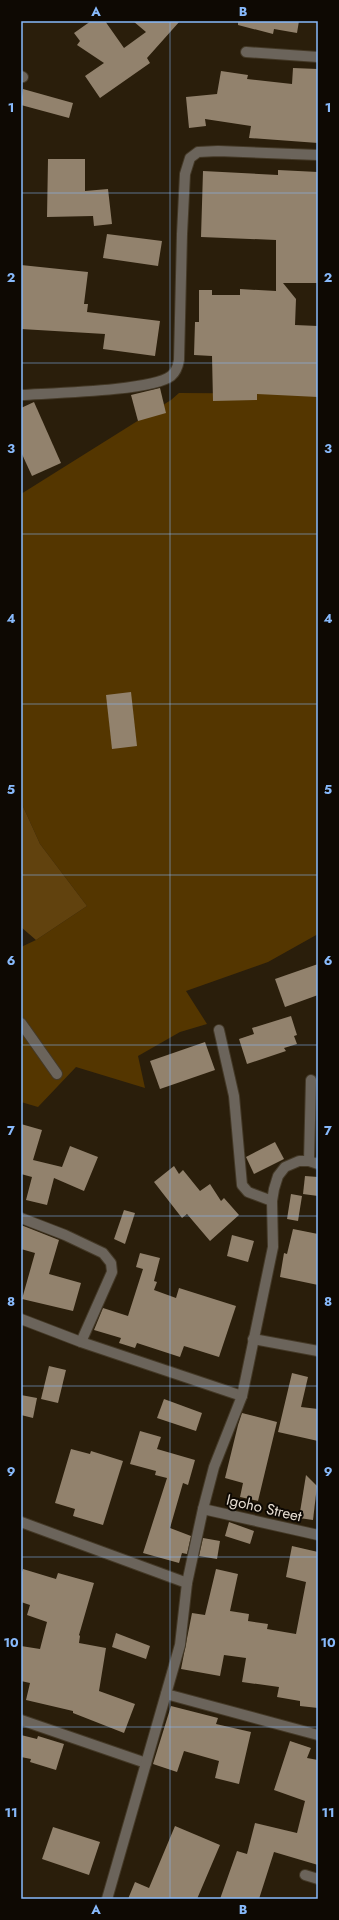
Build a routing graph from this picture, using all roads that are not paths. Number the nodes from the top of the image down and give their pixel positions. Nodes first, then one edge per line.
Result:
1 (246, 52) dead end
2 (318, 57) edge
3 (318, 155) edge
4 (21, 395) edge
5 (21, 1023) edge
6 (219, 1030) dead end
7 (57, 1074) dead end
8 (311, 1080) dead end
9 (313, 1162) edge
10 (272, 1201) junction
11 (21, 1218) edge
12 (21, 1319) edge
13 (253, 1339) junction
14 (81, 1342) junction
15 (318, 1351) edge
16 (242, 1396) junction
17 (203, 1509) junction
18 (21, 1522) edge
19 (318, 1535) edge
20 (187, 1583) junction
21 (166, 1694) junction
22 (21, 1720) edge
23 (318, 1735) edge
24 (146, 1763) junction
25 (306, 1875) dead end
26 (318, 1879) edge
27 (107, 1899) edge

1 - 2 street
3 - 4 street
5 - 7 street
6 - 10 street
8 - 9 street
9 - 10 street
10 - 13 street
11 - 14 street
12 - 14 street
13 - 15 street
13 - 16 street
14 - 16 street
16 - 17 street
17 - 19 street, Igoho Street
17 - 20 street
18 - 20 street
20 - 21 street
21 - 23 street
21 - 24 street
22 - 24 street
24 - 27 street
25 - 26 street

